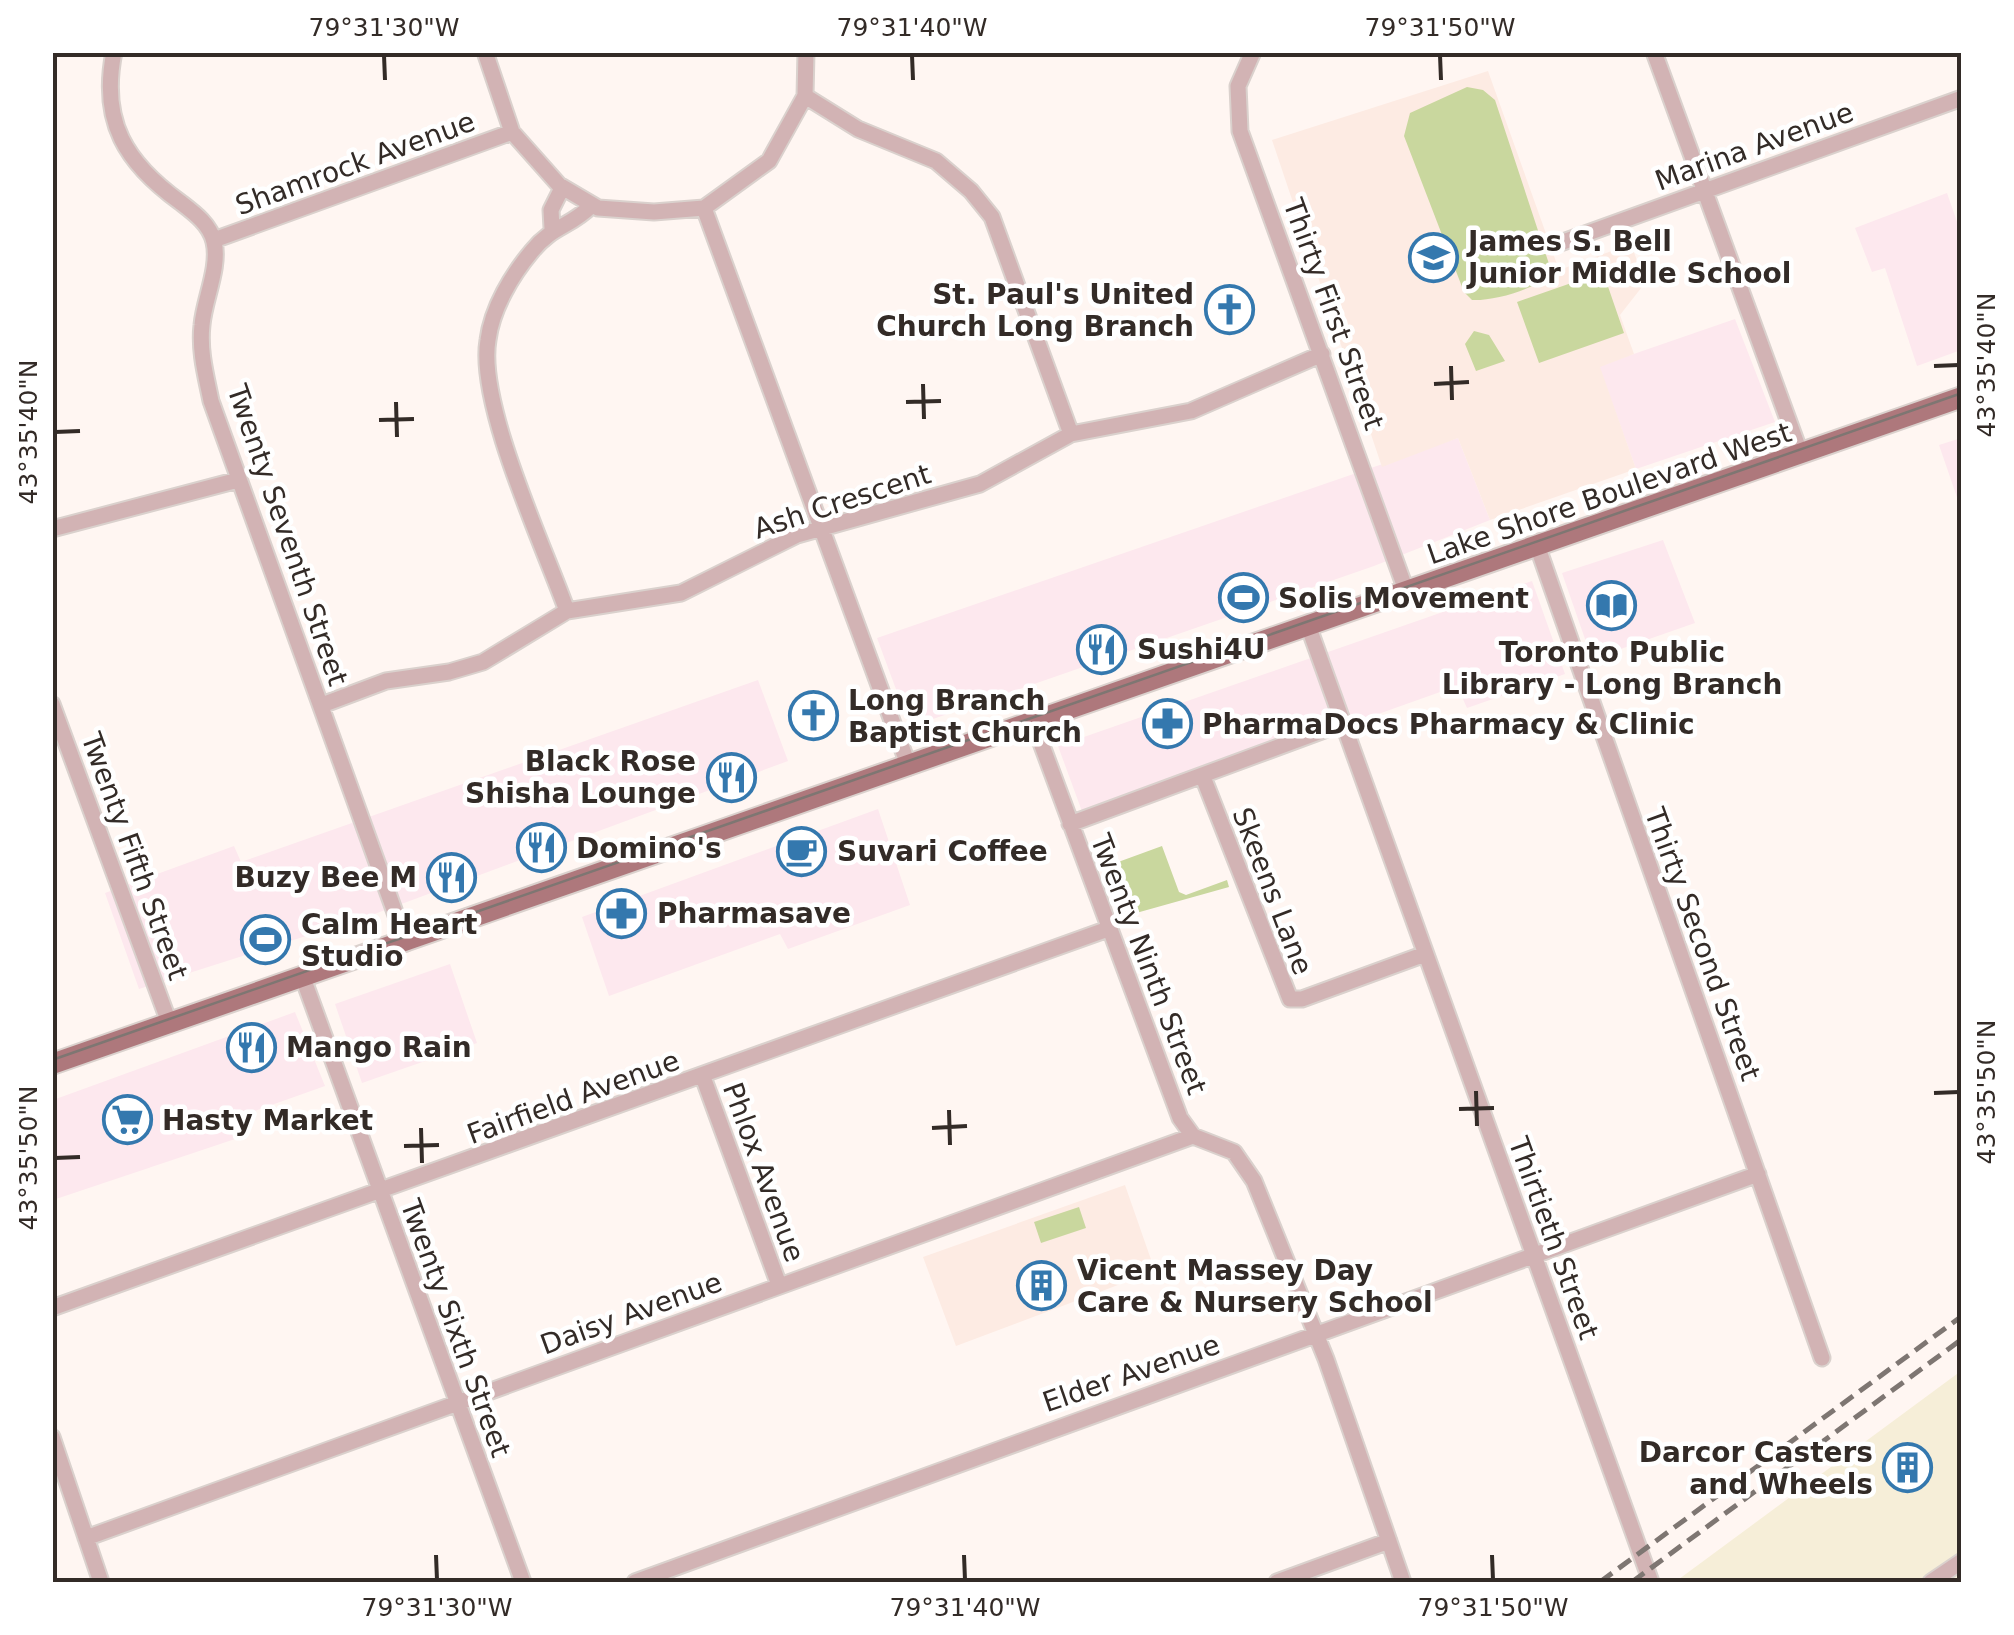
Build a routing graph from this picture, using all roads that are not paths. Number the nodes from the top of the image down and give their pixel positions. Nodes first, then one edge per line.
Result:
1 (114, 52) edge
2 (484, 52) edge
3 (806, 52) edge
4 (1253, 52) edge
5 (1654, 52) edge
6 (805, 96) junction
7 (1962, 98) edge
8 (512, 132) junction
9 (562, 188) junction
10 (1702, 192) junction
11 (591, 206) junction
12 (704, 208) junction
13 (552, 228) junction
14 (214, 240) junction
15 (1564, 242) dead end
16 (1322, 354) junction
17 (1962, 397) edge
18 (1937, 406) junction
19 (1962, 409) edge
20 (1071, 434) junction
21 (1800, 455) junction
22 (238, 480) junction
23 (52, 529) edge
24 (818, 529) junction
25 (1538, 548) junction
26 (1407, 594) junction
27 (568, 611) junction
28 (1309, 628) junction
29 (52, 704) edge
30 (322, 705) junction
31 (1344, 723) junction
32 (1034, 724) junction
33 (909, 768) junction
34 (1203, 777) junction
35 (1070, 824) junction
36 (1108, 929) junction
37 (406, 942) junction
38 (1425, 954) junction
39 (303, 978) junction
40 (170, 1024) junction
41 (52, 1064) edge
42 (703, 1077) junction
43 (1193, 1136) junction
44 (1758, 1174) junction
45 (380, 1192) junction
46 (1534, 1253) junction
47 (779, 1285) junction
48 (52, 1308) edge
49 (1317, 1334) junction
50 (1822, 1358) dead end
51 (457, 1404) junction
52 (52, 1437) edge
53 (86, 1538) junction
54 (1389, 1542) junction
55 (1962, 1561) edge
56 (101, 1582) edge
57 (523, 1582) edge
58 (635, 1582) edge
59 (1277, 1582) edge
60 (1404, 1582) edge
61 (1651, 1582) edge
62 (1931, 1582) edge

1 - 14 street
2 - 8 street
3 - 6 street
4 - 16 street, Thirty First Street
5 - 10 street
6 - 12 street
6 - 20 street
7 - 10 street, Marina Avenue
8 - 9 street
8 - 14 street, Shamrock Avenue
9 - 11 street
9 - 13 street
10 - 15 street, Marina Avenue
10 - 21 street
11 - 12 street
11 - 13 street
12 - 24 street
13 - 27 street
14 - 22 street, Twenty Seventh Street
16 - 20 street, Ash Crescent
16 - 26 street, Thirty First Street
17 - 18 main road, Lake Shore Boulevard West
18 - 19 main road, Lake Shore Boulevard West
18 - 21 main road, Lake Shore Boulevard West
20 - 24 street, Ash Crescent
21 - 25 main road, Lake Shore Boulevard West
22 - 23 street
22 - 30 street, Twenty Seventh Street
24 - 27 street, Ash Crescent
24 - 33 street
25 - 26 main road, Lake Shore Boulevard West
25 - 44 street, Thirty Second Street
26 - 28 main road, Lake Shore Boulevard West
27 - 30 street, Ash Crescent
28 - 31 street, Thirtieth Street
28 - 32 main road, Lake Shore Boulevard West
29 - 40 street, Twenty Fifth Street
30 - 37 street, Twenty Seventh Street
31 - 34 street
31 - 38 street, Thirtieth Street
32 - 33 main road, Lake Shore Boulevard West
32 - 35 street, Twenty Ninth Street
33 - 37 main road, Lake Shore Boulevard West
34 - 35 street
34 - 38 street, Skeens Lane
35 - 36 street, Twenty Ninth Street
36 - 42 street, Fairfield Avenue
36 - 43 street, Twenty Ninth Street
37 - 39 main road, Lake Shore Boulevard West
38 - 46 street, Thirtieth Street
39 - 40 main road, Lake Shore Boulevard West
39 - 45 street, Twenty Sixth Street
40 - 41 main road, Lake Shore Boulevard West
42 - 45 street, Fairfield Avenue
42 - 47 street, Phlox Avenue
43 - 47 street, Daisy Avenue
43 - 49 street, Twenty Ninth Street
44 - 46 street, Elder Avenue
44 - 50 street, Thirty Second Street
45 - 48 street, Fairfield Avenue
45 - 51 street, Twenty Sixth Street
46 - 49 street, Elder Avenue
46 - 61 street, Thirtieth Street
47 - 51 street, Daisy Avenue
49 - 54 street, Twenty Ninth Street
49 - 58 street, Elder Avenue
51 - 53 street, Daisy Avenue
51 - 57 street, Twenty Sixth Street
52 - 53 street
53 - 56 street
54 - 59 street
54 - 60 street, Twenty Ninth Street
55 - 62 street

